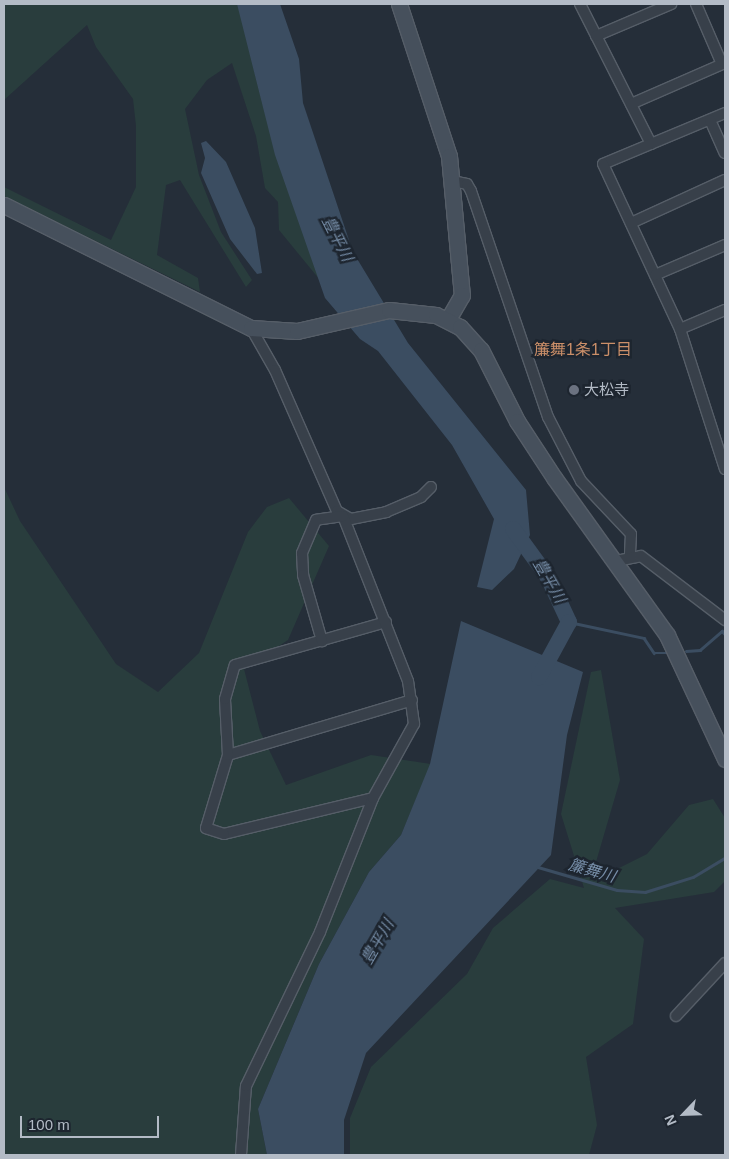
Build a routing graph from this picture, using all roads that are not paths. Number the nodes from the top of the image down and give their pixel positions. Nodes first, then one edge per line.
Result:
1 (399, 4) edge
2 (580, 4) edge
3 (672, 4) edge
4 (696, 4) edge
5 (596, 36) junction
6 (724, 64) edge
7 (631, 104) junction
8 (725, 113) edge
9 (710, 120) junction
10 (652, 144) junction
11 (725, 153) edge
12 (725, 180) edge
13 (452, 182) junction
14 (4, 205) edge
15 (631, 223) junction
16 (725, 246) edge
17 (655, 274) junction
18 (725, 310) edge
19 (442, 317) junction
20 (251, 328) junction
21 (680, 328) junction
22 (725, 469) edge
23 (431, 487) dead end
24 (343, 516) junction
25 (630, 555) junction
26 (616, 560) junction
27 (725, 620) edge
28 (386, 622) junction
29 (322, 641) junction
30 (412, 700) junction
31 (228, 755) junction
32 (725, 759) edge
33 (373, 798) junction
34 (725, 963) edge
35 (676, 1016) dead end
36 (241, 1155) edge

1 - 13 street
2 - 5 street
3 - 5 street
4 - 6 street
5 - 7 street
6 - 7 street
7 - 10 street
8 - 9 street
9 - 10 street
9 - 11 street
10 - 15 street
12 - 15 street
13 - 19 street
13 - 25 street
14 - 20 street
15 - 17 street
16 - 17 street
17 - 21 street
18 - 21 street
19 - 20 street
19 - 26 street
20 - 24 street
21 - 22 street
23 - 24 street
24 - 28 street
24 - 29 street
25 - 26 street
25 - 27 street
26 - 32 street
28 - 29 street
28 - 30 street
29 - 31 street
30 - 31 street
30 - 33 street
31 - 33 street
33 - 36 street
34 - 35 street

